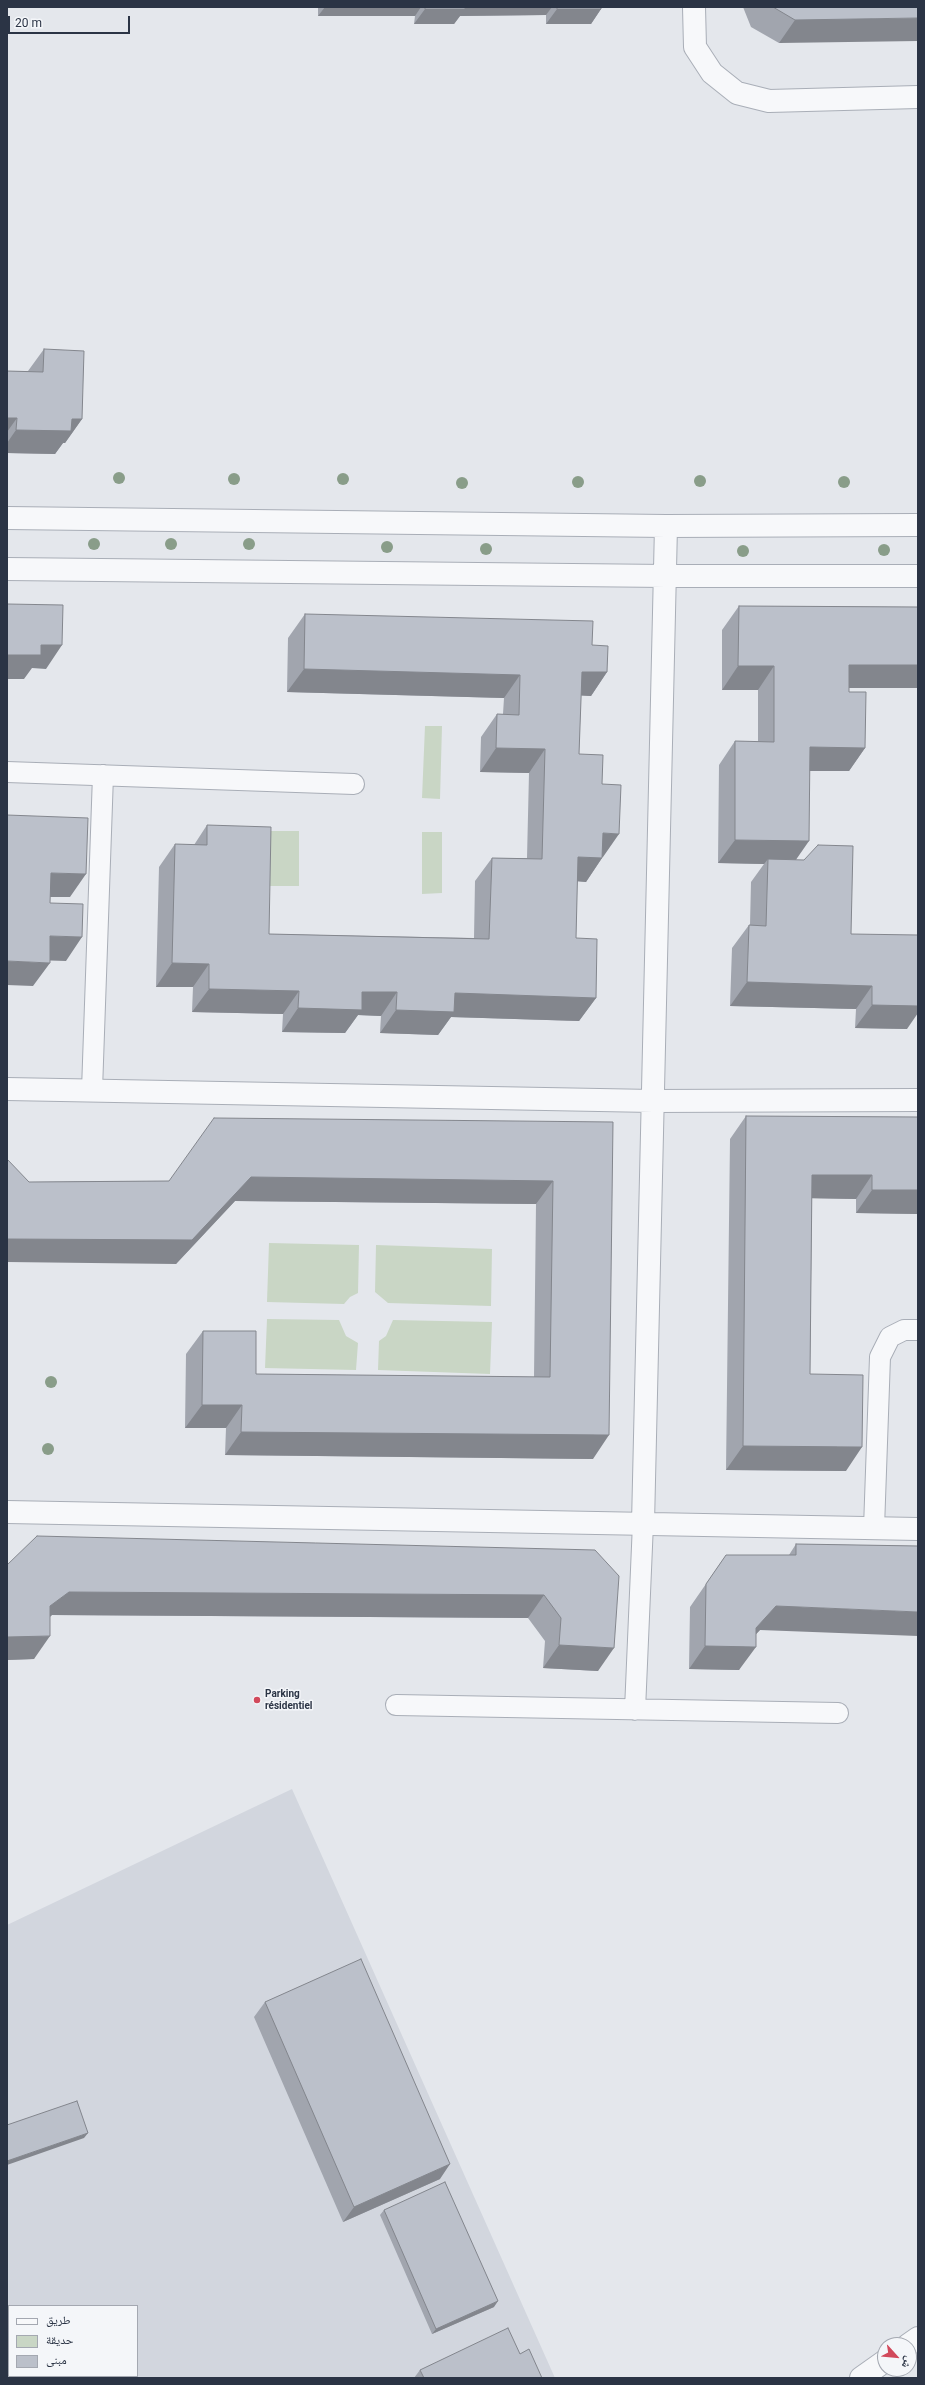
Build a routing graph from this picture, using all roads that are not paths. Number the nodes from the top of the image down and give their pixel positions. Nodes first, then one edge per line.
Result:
1 (694, 7) edge
2 (918, 96) edge
3 (7, 518) edge
4 (918, 525) edge
5 (666, 526) junction
6 (7, 569) edge
7 (666, 576) junction
8 (918, 576) edge
9 (7, 772) edge
10 (103, 775) junction
11 (354, 784) dead end
12 (7, 1089) edge
13 (92, 1090) junction
14 (918, 1100) edge
15 (653, 1102) junction
16 (918, 1330) edge
17 (7, 1512) edge
18 (643, 1523) junction
19 (874, 1528) junction
20 (918, 1529) edge
21 (396, 1705) dead end
22 (635, 1710) junction
23 (838, 1713) dead end
24 (877, 2367) edge
25 (861, 2378) edge

1 - 2 street
3 - 5 street
4 - 5 street
5 - 7 street
6 - 7 street
7 - 8 street
7 - 15 street
9 - 10 lane
10 - 11 lane
10 - 13 lane
12 - 13 street
13 - 15 street
14 - 15 street
15 - 18 street
16 - 19 lane
17 - 18 street
18 - 19 street
18 - 22 lane
19 - 20 street
21 - 22 lane
22 - 23 lane
24 - 25 street

